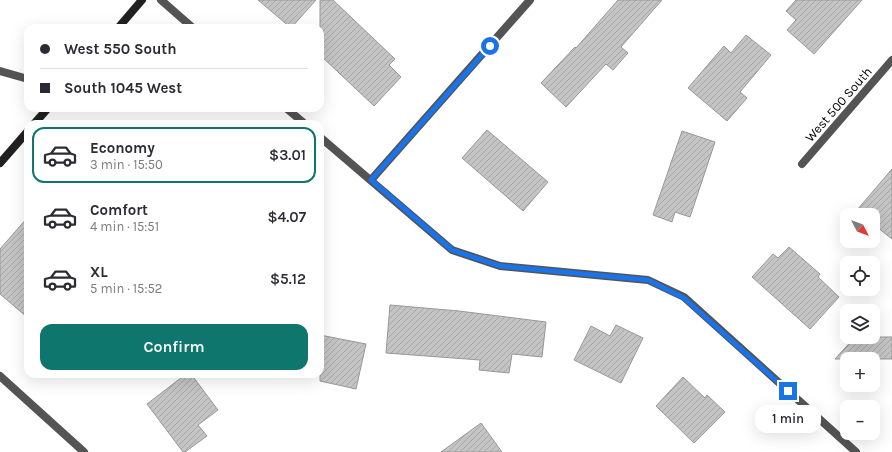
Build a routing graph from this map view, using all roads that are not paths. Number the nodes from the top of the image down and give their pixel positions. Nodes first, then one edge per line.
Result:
1 (142, 0) edge
2 (161, 0) edge
3 (530, 0) edge
4 (121, 24) edge
5 (188, 24) edge
6 (892, 60) edge
7 (0, 71) edge
8 (24, 79) edge
9 (44, 112) edge
10 (291, 112) edge
11 (38, 120) edge
12 (300, 120) edge
13 (24, 136) edge
14 (324, 140) edge
15 (0, 163) edge
16 (802, 164) dead end
17 (371, 180) junction
18 (0, 376) edge
19 (84, 452) edge
20 (856, 452) edge

1 - 4 street
2 - 5 street
3 - 17 street
6 - 16 street, West 500 South
7 - 8 street
9 - 11 street
10 - 12 street
13 - 15 street
14 - 17 street
17 - 20 street
18 - 19 street

